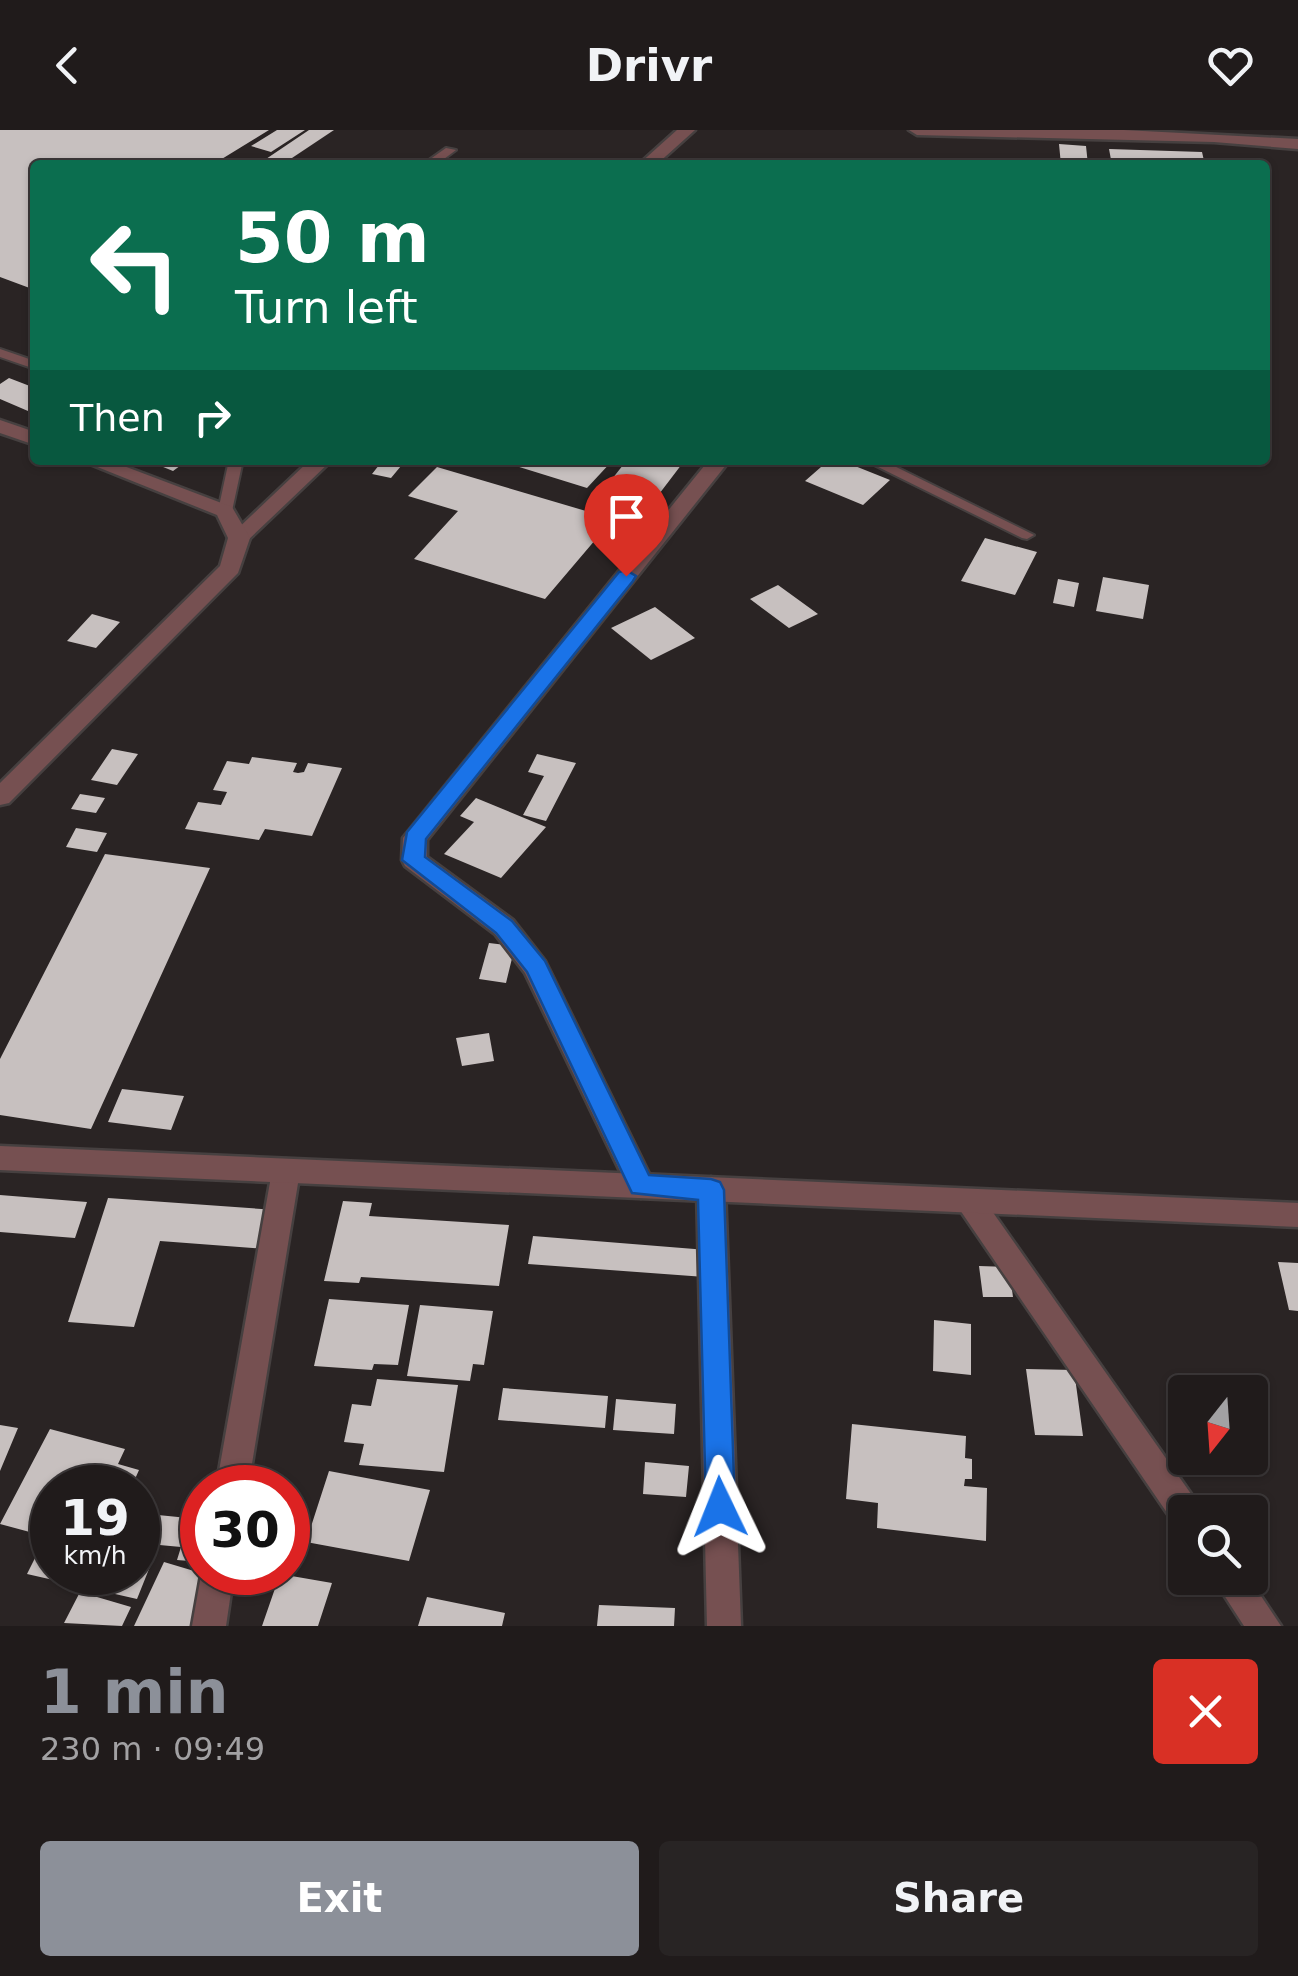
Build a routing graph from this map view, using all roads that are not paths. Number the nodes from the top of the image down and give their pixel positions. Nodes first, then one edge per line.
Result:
1 (688, 130) edge
2 (917, 130) edge
3 (1214, 134) edge
4 (1298, 144) edge
5 (450, 150) dead end
6 (435, 160) edge
7 (652, 160) edge
8 (0, 353) edge
9 (30, 363) edge
10 (0, 426) edge
11 (30, 437) edge
12 (103, 465) edge
13 (235, 465) edge
14 (317, 465) edge
15 (716, 465) edge
16 (881, 465) edge
17 (225, 511) junction
18 (1027, 535) dead end
19 (238, 538) junction
20 (0, 797) edge
21 (0, 1158) edge
22 (286, 1170) junction
23 (641, 1186) junction
24 (711, 1190) junction
25 (970, 1202) junction
26 (1298, 1215) edge
27 (236, 1465) edge
28 (1173, 1495) edge
29 (214, 1595) edge
30 (1242, 1595) edge
31 (209, 1626) edge
32 (724, 1626) edge
33 (1264, 1626) edge

1 - 7 street
2 - 3 street
3 - 4 street
5 - 6 lane
8 - 9 lane
10 - 11 street
12 - 17 street
13 - 17 lane
14 - 19 street
15 - 23 street
16 - 18 lane
17 - 19 street
19 - 20 street
21 - 22 street
22 - 23 street
22 - 27 street
23 - 24 street
24 - 25 street
24 - 32 street
25 - 26 street
25 - 28 street
29 - 31 street
30 - 33 street

